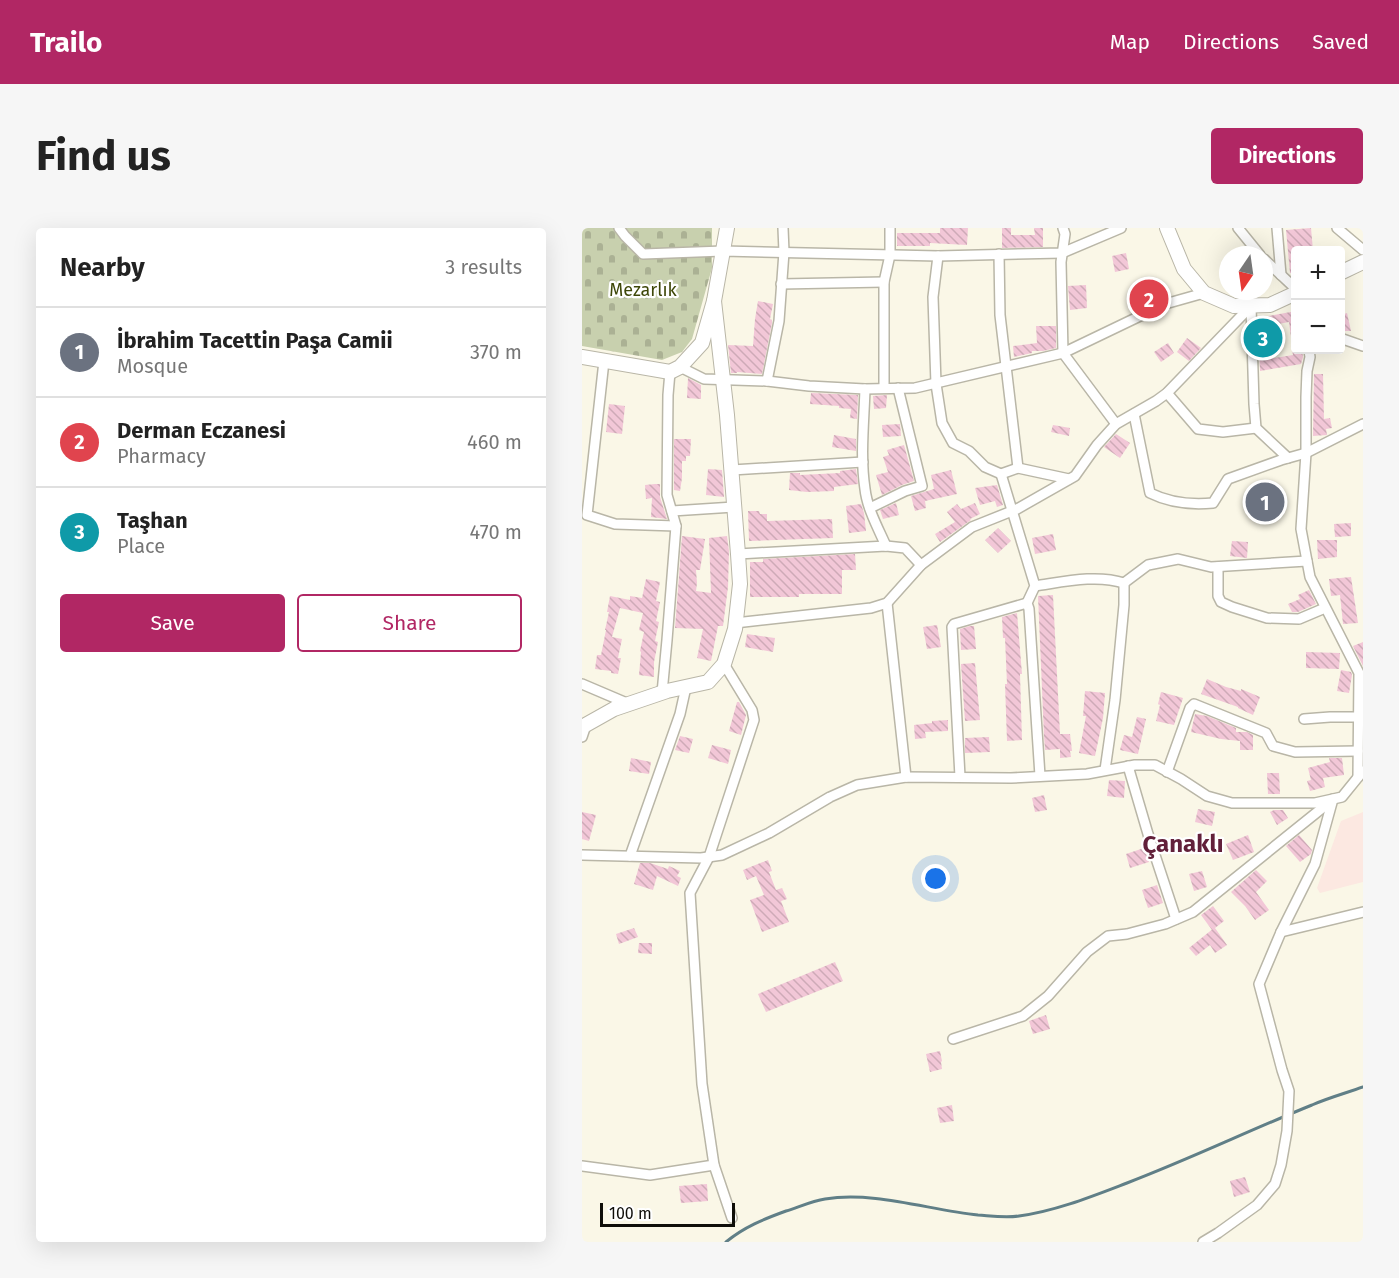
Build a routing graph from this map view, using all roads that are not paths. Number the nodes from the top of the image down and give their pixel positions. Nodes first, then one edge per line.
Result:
1 (619, 228) edge
2 (728, 228) edge
3 (783, 228) edge
4 (890, 228) edge
5 (1063, 228) edge
6 (1121, 228) edge
7 (1238, 228) edge
8 (1277, 228) edge
9 (1337, 228) edge
10 (1171, 230) edge
11 (1253, 246) edge
12 (1363, 249) edge
13 (723, 251) junction
14 (784, 252) junction
15 (1062, 253) junction
16 (999, 254) junction
17 (890, 255) junction
18 (938, 256) junction
19 (1363, 262) edge
20 (1273, 267) edge
21 (1345, 271) edge
22 (1281, 275) junction
23 (884, 282) junction
24 (782, 284) junction
25 (1291, 284) edge
26 (1204, 293) junction
27 (1291, 296) edge
28 (714, 301) junction
29 (1251, 306) junction
30 (1345, 339) edge
31 (1363, 346) edge
32 (1063, 353) junction
33 (1309, 354) edge
34 (582, 357) edge
35 (604, 361) junction
36 (1006, 365) junction
37 (675, 369) junction
38 (723, 379) junction
39 (766, 381) junction
40 (936, 384) junction
41 (884, 388) junction
42 (898, 388) junction
43 (865, 389) junction
44 (1167, 393) junction
45 (1134, 414) junction
46 (1116, 424) junction
47 (1363, 424) edge
48 (1256, 428) junction
49 (1306, 453) junction
50 (1288, 458) junction
51 (863, 462) junction
52 (1018, 468) junction
53 (732, 470) junction
54 (1001, 474) junction
55 (1069, 479) junction
56 (734, 507) junction
57 (870, 508) junction
58 (1012, 511) junction
59 (672, 512) junction
60 (676, 526) junction
61 (886, 546) junction
62 (738, 554) junction
63 (1307, 561) junction
64 (921, 565) junction
65 (1218, 567) junction
66 (1124, 583) junction
67 (1035, 586) junction
68 (887, 603) junction
69 (1027, 603) junction
70 (1325, 608) junction
71 (735, 623) junction
72 (724, 664) junction
73 (1361, 683) edge
74 (582, 684) edge
75 (686, 687) junction
76 (662, 693) junction
77 (629, 704) junction
78 (1361, 717) edge
79 (1304, 719) dead end
80 (583, 730) edge
81 (1358, 751) junction
82 (1128, 766) junction
83 (1105, 770) junction
84 (1167, 772) junction
85 (1360, 774) edge
86 (1040, 776) junction
87 (906, 777) junction
88 (960, 777) junction
89 (1333, 799) junction
90 (582, 855) edge
91 (630, 856) junction
92 (709, 857) junction
93 (1363, 912) edge
94 (1176, 919) junction
95 (1281, 932) junction
96 (953, 1039) dead end
97 (714, 1165) junction
98 (582, 1166) edge
99 (732, 1218) dead end
100 (1203, 1242) edge

1 - 13 street
2 - 13 street
3 - 14 street
4 - 17 street
5 - 15 street
6 - 15 street
7 - 11 street
8 - 22 street
9 - 12 street
10 - 26 street
13 - 14 street
13 - 28 street
14 - 17 street
14 - 24 street
15 - 16 street
15 - 32 street
16 - 18 street
16 - 36 street
17 - 18 street
17 - 23 street
18 - 40 street
19 - 21 street
20 - 22 street
22 - 25 street
23 - 24 street
23 - 41 street
24 - 39 street
26 - 29 street
26 - 32 street
27 - 29 street
28 - 37 street
28 - 38 street
29 - 44 street
29 - 48 street
30 - 31 street
32 - 36 street
32 - 46 street
33 - 49 street
34 - 35 street
35 - 37 street
35 - 60 street
36 - 40 street
36 - 52 street
37 - 38 street
37 - 59 street
38 - 39 street
38 - 53 street
39 - 43 street
40 - 42 street
40 - 54 street
41 - 42 street
41 - 43 street
42 - 57 street
43 - 51 street
44 - 45 street
44 - 48 street
45 - 46 street
45 - 50 street
46 - 55 street
47 - 49 street
48 - 50 street
49 - 50 street
49 - 63 street
51 - 53 street
51 - 57 street
52 - 54 street
52 - 55 street
53 - 56 street
54 - 58 street
55 - 58 street
56 - 59 street
56 - 62 street
57 - 61 street
58 - 64 street
58 - 67 street
59 - 60 street
60 - 76 street
61 - 62 street
61 - 64 street
62 - 71 street
63 - 65 street
63 - 70 street
64 - 68 street
65 - 66 street
65 - 70 street
66 - 67 street
66 - 83 street
67 - 69 street
68 - 71 street
68 - 87 street
69 - 86 street
69 - 88 street
70 - 73 street
71 - 72 street
72 - 75 street
72 - 92 street
73 - 78 street
74 - 77 street
75 - 76 street
75 - 91 street
76 - 77 street
77 - 80 street
78 - 79 street
78 - 81 street
81 - 84 street
81 - 85 street
82 - 83 street
82 - 84 street
82 - 94 street
83 - 86 street
84 - 89 street
85 - 89 street
86 - 88 street
87 - 88 street
87 - 92 street
89 - 94 street
89 - 95 street
90 - 91 street
91 - 92 street
92 - 97 street
93 - 95 street
94 - 96 street
95 - 100 street
97 - 98 street
97 - 99 street

